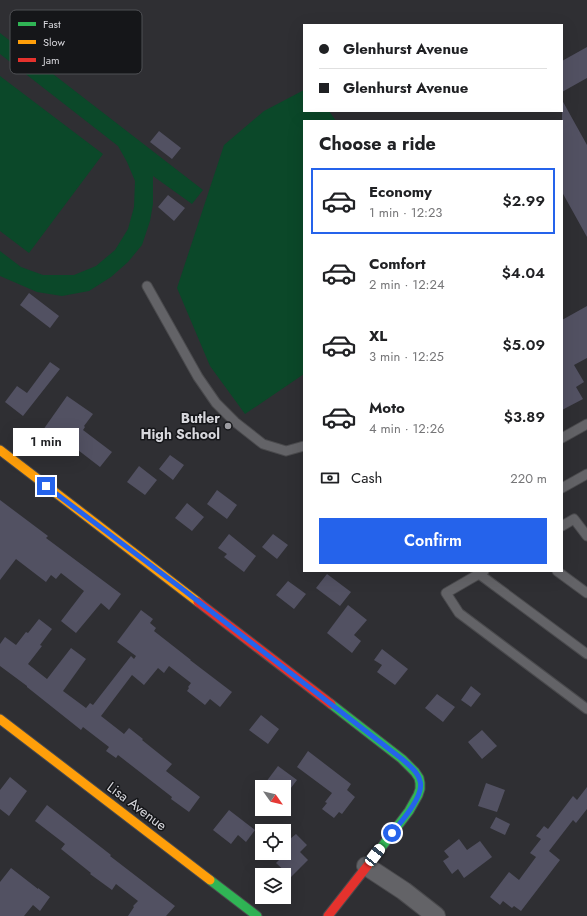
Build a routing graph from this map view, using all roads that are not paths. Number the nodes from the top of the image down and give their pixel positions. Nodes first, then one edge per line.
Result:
1 (147, 286) dead end
2 (587, 425) edge
3 (563, 437) edge
4 (303, 446) edge
5 (0, 450) edge
6 (587, 474) edge
7 (563, 487) edge
8 (563, 525) edge
9 (587, 536) edge
10 (482, 572) edge
11 (558, 572) edge
12 (587, 593) edge
13 (587, 654) edge
14 (587, 709) edge
15 (0, 719) edge
16 (366, 866) junction
17 (257, 916) edge
18 (328, 916) edge
19 (436, 916) edge

1 - 4 lane
2 - 3 lane
5 - 16 street
6 - 7 lane
8 - 9 lane
10 - 13 lane
10 - 14 lane
11 - 12 lane
15 - 17 street, Lisa Avenue
16 - 18 street
16 - 19 street

